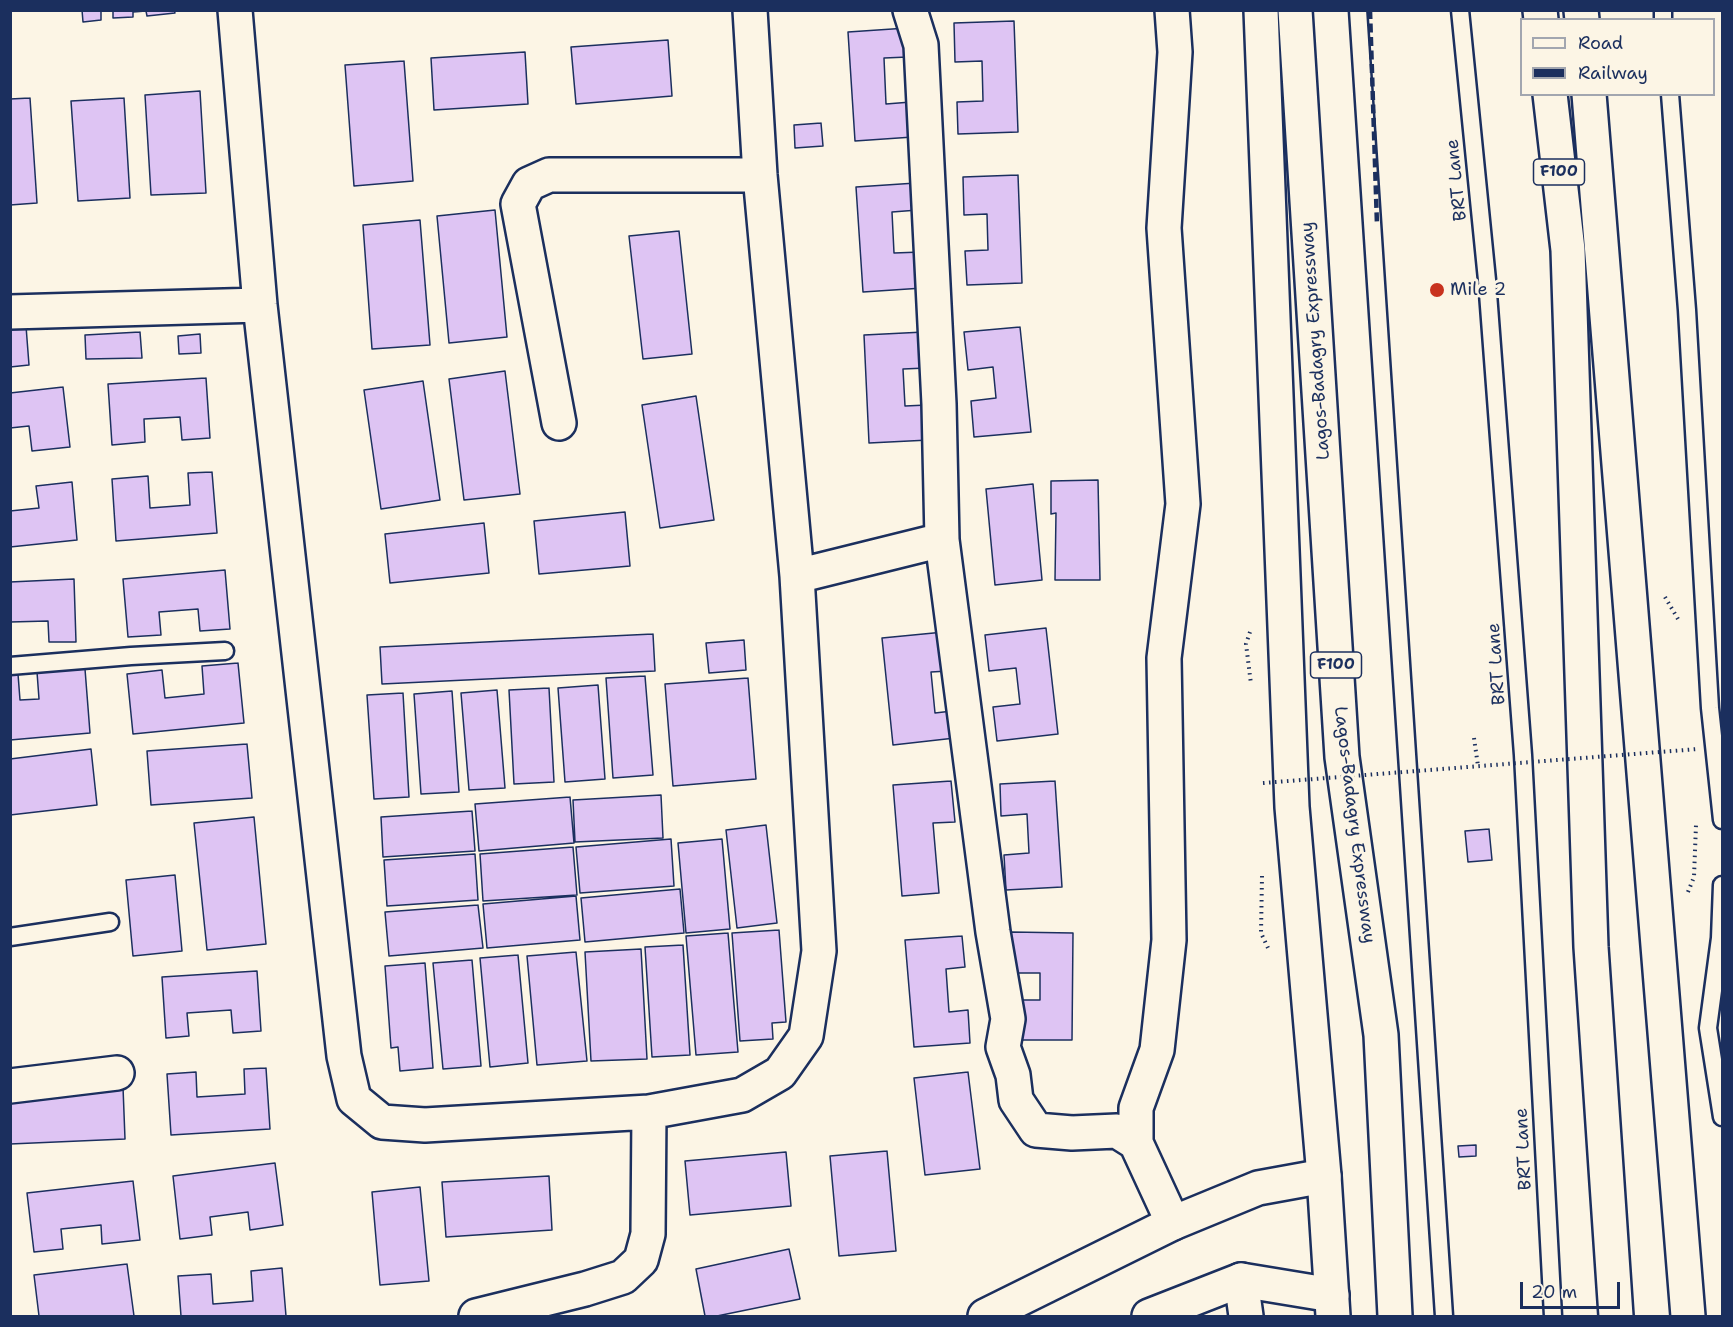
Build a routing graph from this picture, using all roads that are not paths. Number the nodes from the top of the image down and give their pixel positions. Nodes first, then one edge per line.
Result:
1 (235, 10) edge
2 (750, 10) edge
3 (910, 10) edge
4 (1172, 10) edge
5 (1261, 10) edge
6 (1295, 10) edge
7 (1358, 10) edge
8 (1460, 10) edge
9 (1550, 96) edge
10 (1589, 96) edge
11 (1670, 96) edge
12 (760, 175) junction
13 (260, 305) junction
14 (10, 312) edge
15 (559, 423) dead end
16 (942, 540) junction
17 (797, 576) junction
18 (225, 651) dead end
19 (10, 666) edge
20 (1722, 820) edge
21 (1722, 885) edge
22 (110, 922) dead end
23 (10, 937) edge
24 (117, 1073) dead end
25 (10, 1086) edge
26 (649, 1112) junction
27 (1722, 1118) edge
28 (1136, 1143) junction
29 (1324, 1176) junction
30 (1173, 1223) junction
31 (1241, 1280) junction
32 (1333, 1306) edge
33 (476, 1317) edge
34 (985, 1317) edge
35 (1149, 1317) edge
36 (1246, 1317) edge
37 (1395, 1317) edge
38 (1444, 1317) edge
39 (1553, 1317) edge
40 (1616, 1317) edge
41 (1688, 1317) edge

1 - 13 main road
2 - 12 main road
3 - 16 main road
4 - 28 main road
5 - 29 main road
6 - 37 main road, Lagos-Badagry Expressway / F100
7 - 38 lane
8 - 39 lane, BRT Lane
9 - 40 main road, F100
10 - 41 main road
11 - 20 lane
12 - 15 main road
12 - 17 main road
13 - 14 main road
13 - 26 main road
16 - 17 main road
16 - 28 main road
17 - 26 main road
18 - 19 lane
21 - 27 lane
22 - 23 lane
24 - 25 main road
26 - 33 main road
28 - 30 main road
29 - 30 main road
29 - 32 main road
30 - 34 main road
31 - 32 main road
31 - 35 main road
31 - 36 main road

